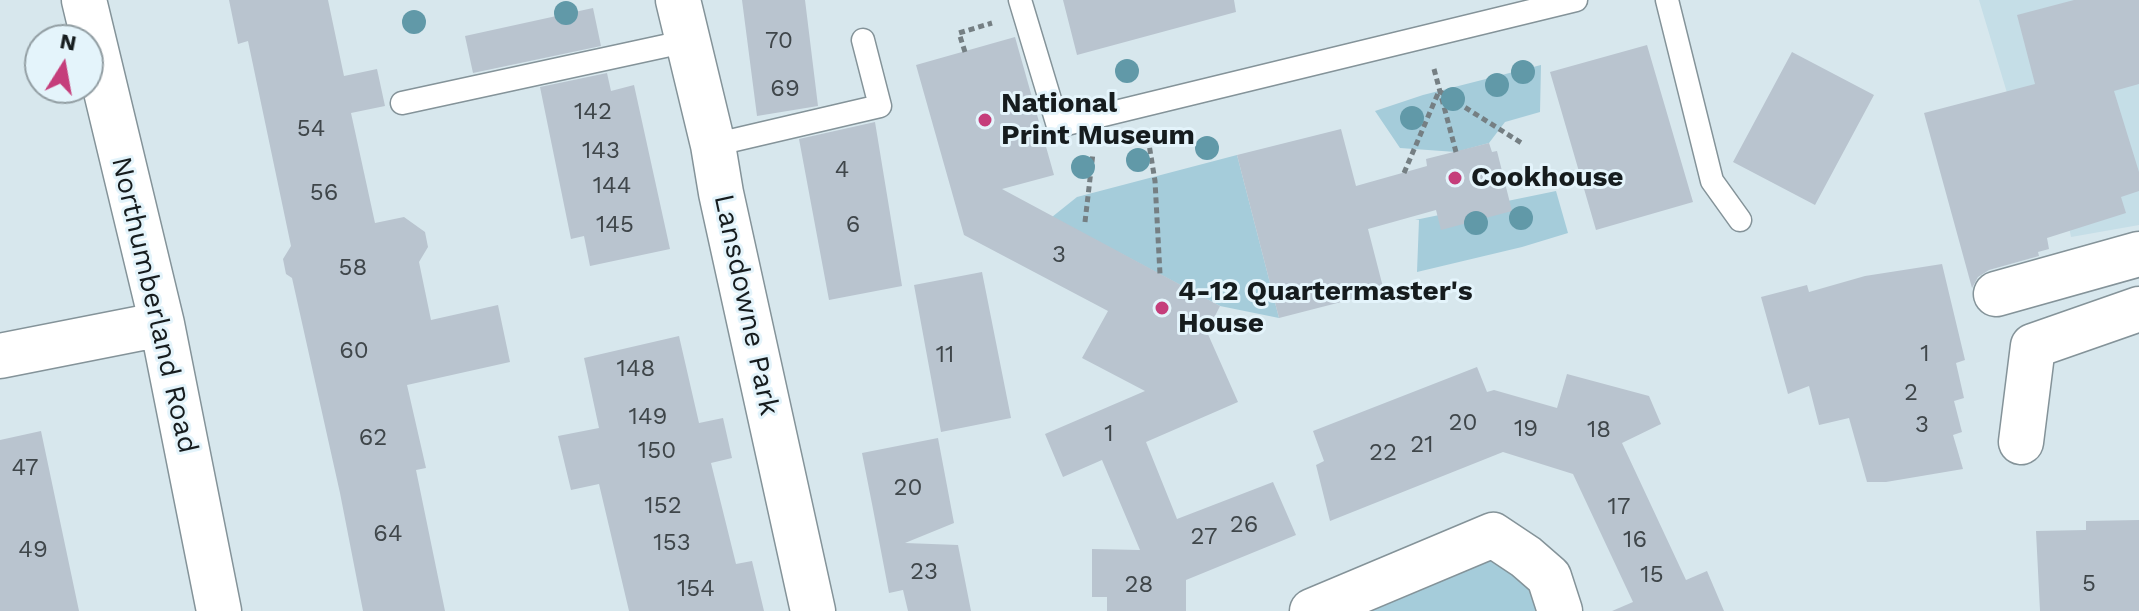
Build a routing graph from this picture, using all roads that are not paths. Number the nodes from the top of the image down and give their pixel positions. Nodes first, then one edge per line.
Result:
1 (84, 0) edge
2 (1576, 0) edge
3 (1667, 0) edge
4 (1022, 6) edge
5 (683, 21) edge
6 (863, 40) dead end
7 (402, 103) dead end
8 (713, 145) junction
9 (1740, 220) dead end
10 (2139, 254) edge
11 (1996, 294) dead end
12 (2139, 309) edge
13 (162, 324) junction
14 (0, 356) edge
15 (2021, 442) dead end
16 (219, 611) edge
17 (813, 611) edge
18 (1312, 611) edge
19 (1560, 611) edge

1 - 13 street, Northumberland Road
2 - 4 lane
3 - 9 lane
5 - 7 lane
5 - 8 street, Lansdowne Park
6 - 8 lane
8 - 17 street, Lansdowne Park
10 - 11 street
12 - 15 street
13 - 14 street
13 - 16 street, Northumberland Road
18 - 19 street

